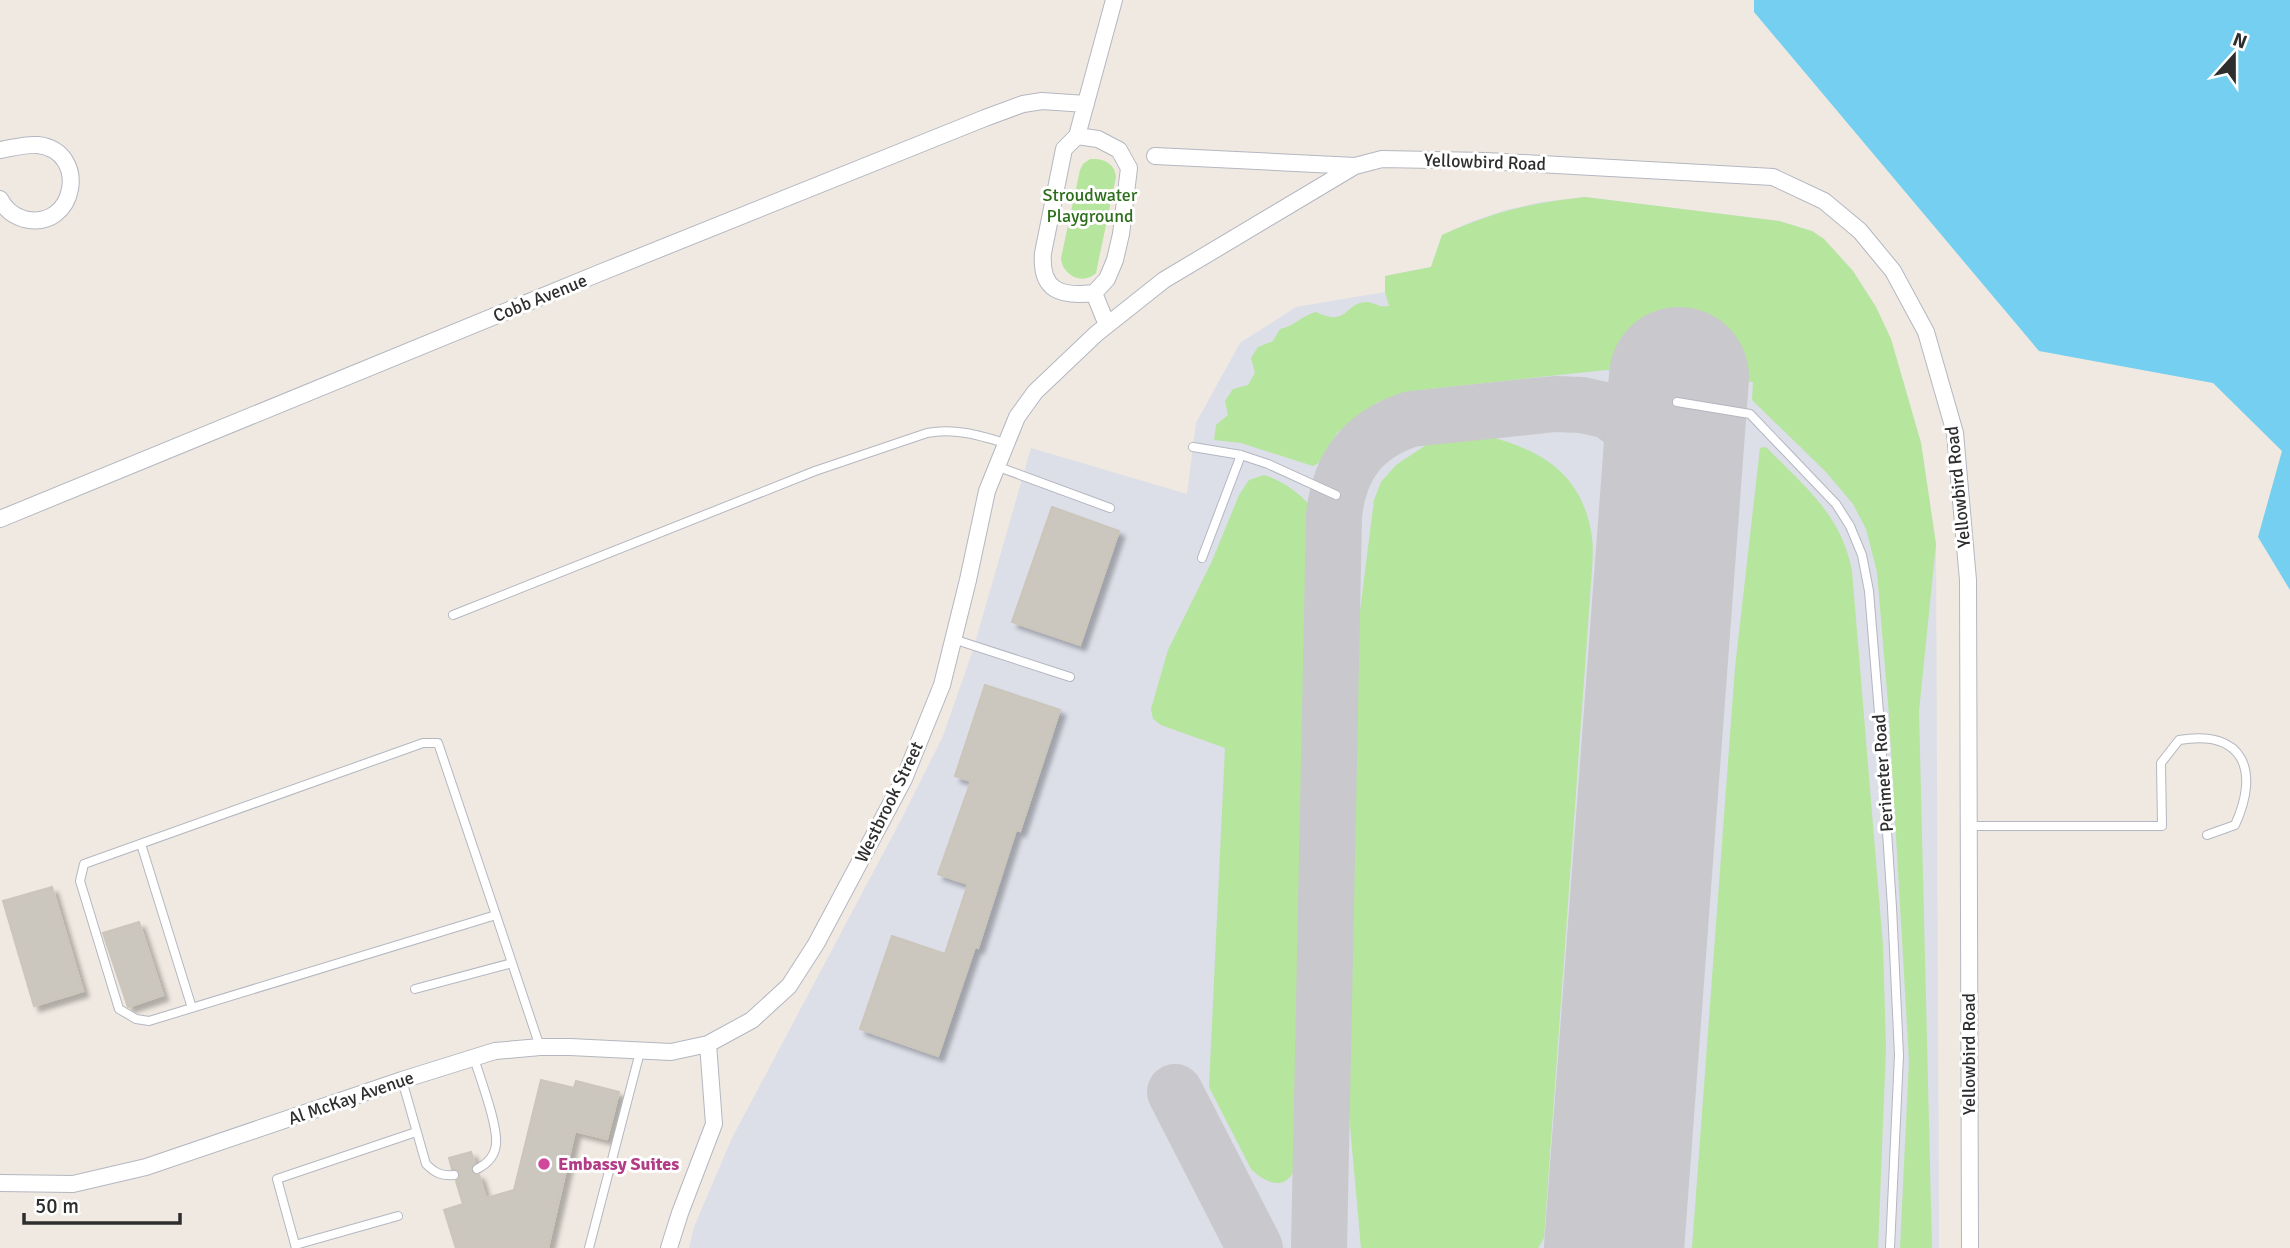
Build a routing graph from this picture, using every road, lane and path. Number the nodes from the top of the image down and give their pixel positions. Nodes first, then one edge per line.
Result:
1 (1114, 0) edge
2 (1086, 104) junction
3 (1077, 136) junction
4 (0, 150) edge
5 (1155, 156) dead end
6 (1355, 166) junction
7 (0, 199) edge
8 (1094, 293) junction
9 (1102, 329) junction
10 (1677, 402) dead end
11 (1005, 443) junction
12 (1193, 447) dead end
13 (1241, 455) junction
14 (996, 466) junction
15 (1336, 495) dead end
16 (1110, 508) dead end
17 (0, 519) edge
18 (1202, 558) dead end
19 (453, 615) dead end
20 (953, 639) junction
21 (1070, 677) dead end
22 (1968, 827) junction
23 (2207, 835) dead end
24 (141, 844) junction
25 (496, 915) junction
26 (512, 963) junction
27 (415, 989) dead end
28 (192, 1008) junction
29 (708, 1044) junction
30 (540, 1047) junction
31 (640, 1052) junction
32 (474, 1058) junction
33 (402, 1080) junction
34 (416, 1132) junction
35 (477, 1169) dead end
36 (454, 1175) dead end
37 (0, 1183) edge
38 (398, 1216) dead end
39 (296, 1246) edge
40 (589, 1248) edge
41 (670, 1248) edge
42 (1890, 1248) edge
43 (1970, 1248) edge

1 - 2 street
2 - 3 street
2 - 17 street, Cobb Avenue
3 - 8 street
3 - 8 street
4 - 7 street
5 - 6 street, Yellowbird Road
6 - 9 street, Yellowbird Road
6 - 22 street, Yellowbird Road
8 - 9 street
9 - 11 street, Westbrook Street
10 - 42 lane, Perimeter Road
11 - 14 street, Westbrook Street
11 - 19 lane
12 - 13 lane
13 - 15 lane
13 - 18 lane
14 - 16 lane
14 - 20 street, Westbrook Street
20 - 21 lane
20 - 29 street, Westbrook Street
22 - 23 lane
22 - 43 street, Yellowbird Road
24 - 25 lane
24 - 28 lane
24 - 28 lane
25 - 26 lane
25 - 28 lane
26 - 27 lane
26 - 30 lane
29 - 31 street, Al McKay Avenue
29 - 41 street
30 - 31 street, Al McKay Avenue
30 - 32 street, Al McKay Avenue
31 - 40 lane
32 - 33 street, Al McKay Avenue
32 - 35 lane
33 - 34 lane
33 - 37 street, Al McKay Avenue
34 - 36 lane
34 - 39 lane
38 - 39 lane

